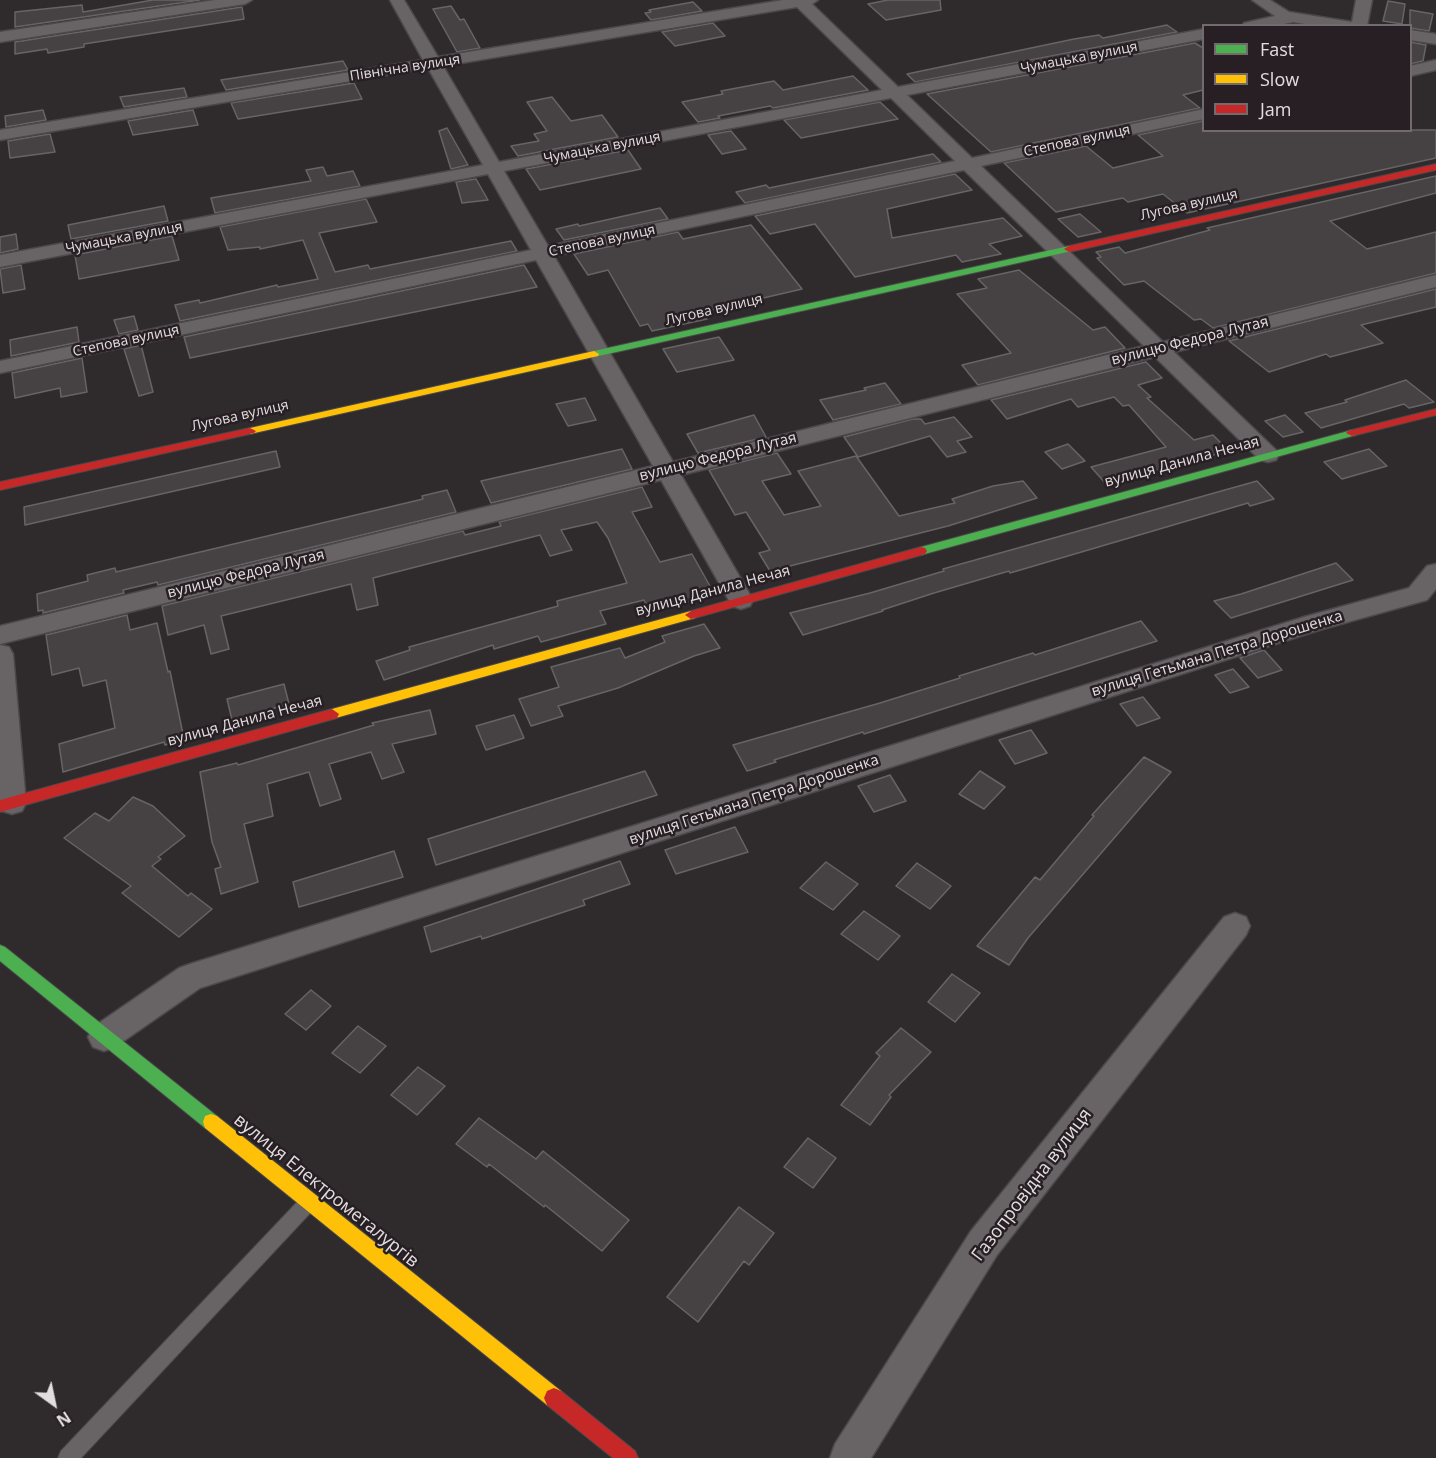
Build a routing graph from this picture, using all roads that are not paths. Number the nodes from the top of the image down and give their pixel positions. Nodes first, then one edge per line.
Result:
1 (245, 0) edge
2 (397, 0) edge
3 (803, 0) edge
4 (1260, 0) edge
5 (1364, 0) edge
6 (1294, 17) junction
7 (1259, 24) edge
8 (1337, 24) edge
9 (1359, 24) edge
10 (1202, 34) edge
11 (1412, 35) edge
12 (0, 37) edge
13 (1436, 39) edge
14 (433, 63) junction
15 (1436, 65) edge
16 (1412, 71) edge
17 (895, 92) junction
18 (1202, 114) edge
19 (0, 135) edge
20 (968, 164) junction
21 (1436, 167) edge
22 (493, 168) junction
23 (1058, 251) junction
24 (542, 253) junction
25 (0, 261) edge
26 (1436, 281) edge
27 (1159, 348) junction
28 (599, 353) junction
29 (0, 368) edge
30 (1436, 412) edge
31 (1268, 455) junction
32 (667, 470) junction
33 (0, 486) edge
34 (1436, 572) edge
35 (741, 600) junction
36 (0, 635) edge
37 (0, 654) edge
38 (6, 804) edge
39 (1235, 926) dead end
40 (0, 952) edge
41 (104, 1037) junction
42 (310, 1201) junction
43 (68, 1458) edge
44 (628, 1458) edge
45 (849, 1458) edge

1 - 12 street
2 - 14 street
3 - 14 street, Північна вулиця
3 - 17 street
4 - 6 street
5 - 9 street
6 - 7 street
6 - 8 street
10 - 17 street, Чумацька вулиця
11 - 13 street
14 - 19 street, Північна вулиця
14 - 22 street
15 - 16 street
17 - 20 street
17 - 22 street, Чумацька вулиця
18 - 20 street, Степова вулиця
20 - 23 street
20 - 24 street, Степова вулиця
21 - 23 street, Лугова вулиця
22 - 24 street
22 - 25 street, Чумацька вулиця
23 - 27 street
23 - 28 street, Лугова вулиця
24 - 28 street
24 - 29 street, Степова вулиця
26 - 27 street, вулицю Федора Лутая
27 - 31 street
27 - 32 street, вулицю Федора Лутая
28 - 32 street
28 - 33 street, Лугова вулиця
30 - 31 street, вулиця Данила Нечая
31 - 35 street, вулиця Данила Нечая
32 - 35 street
32 - 36 street, вулицю Федора Лутая
34 - 41 street, вулиця Гетьмана Петра Дорошенка
35 - 38 street, вулиця Данила Нечая
37 - 38 street
39 - 45 street, Газопровідна вулиця
40 - 41 street, вулиця Електрометалургів
41 - 42 street, вулиця Електрометалургів
42 - 43 lane
42 - 44 street, вулиця Електрометалургів

